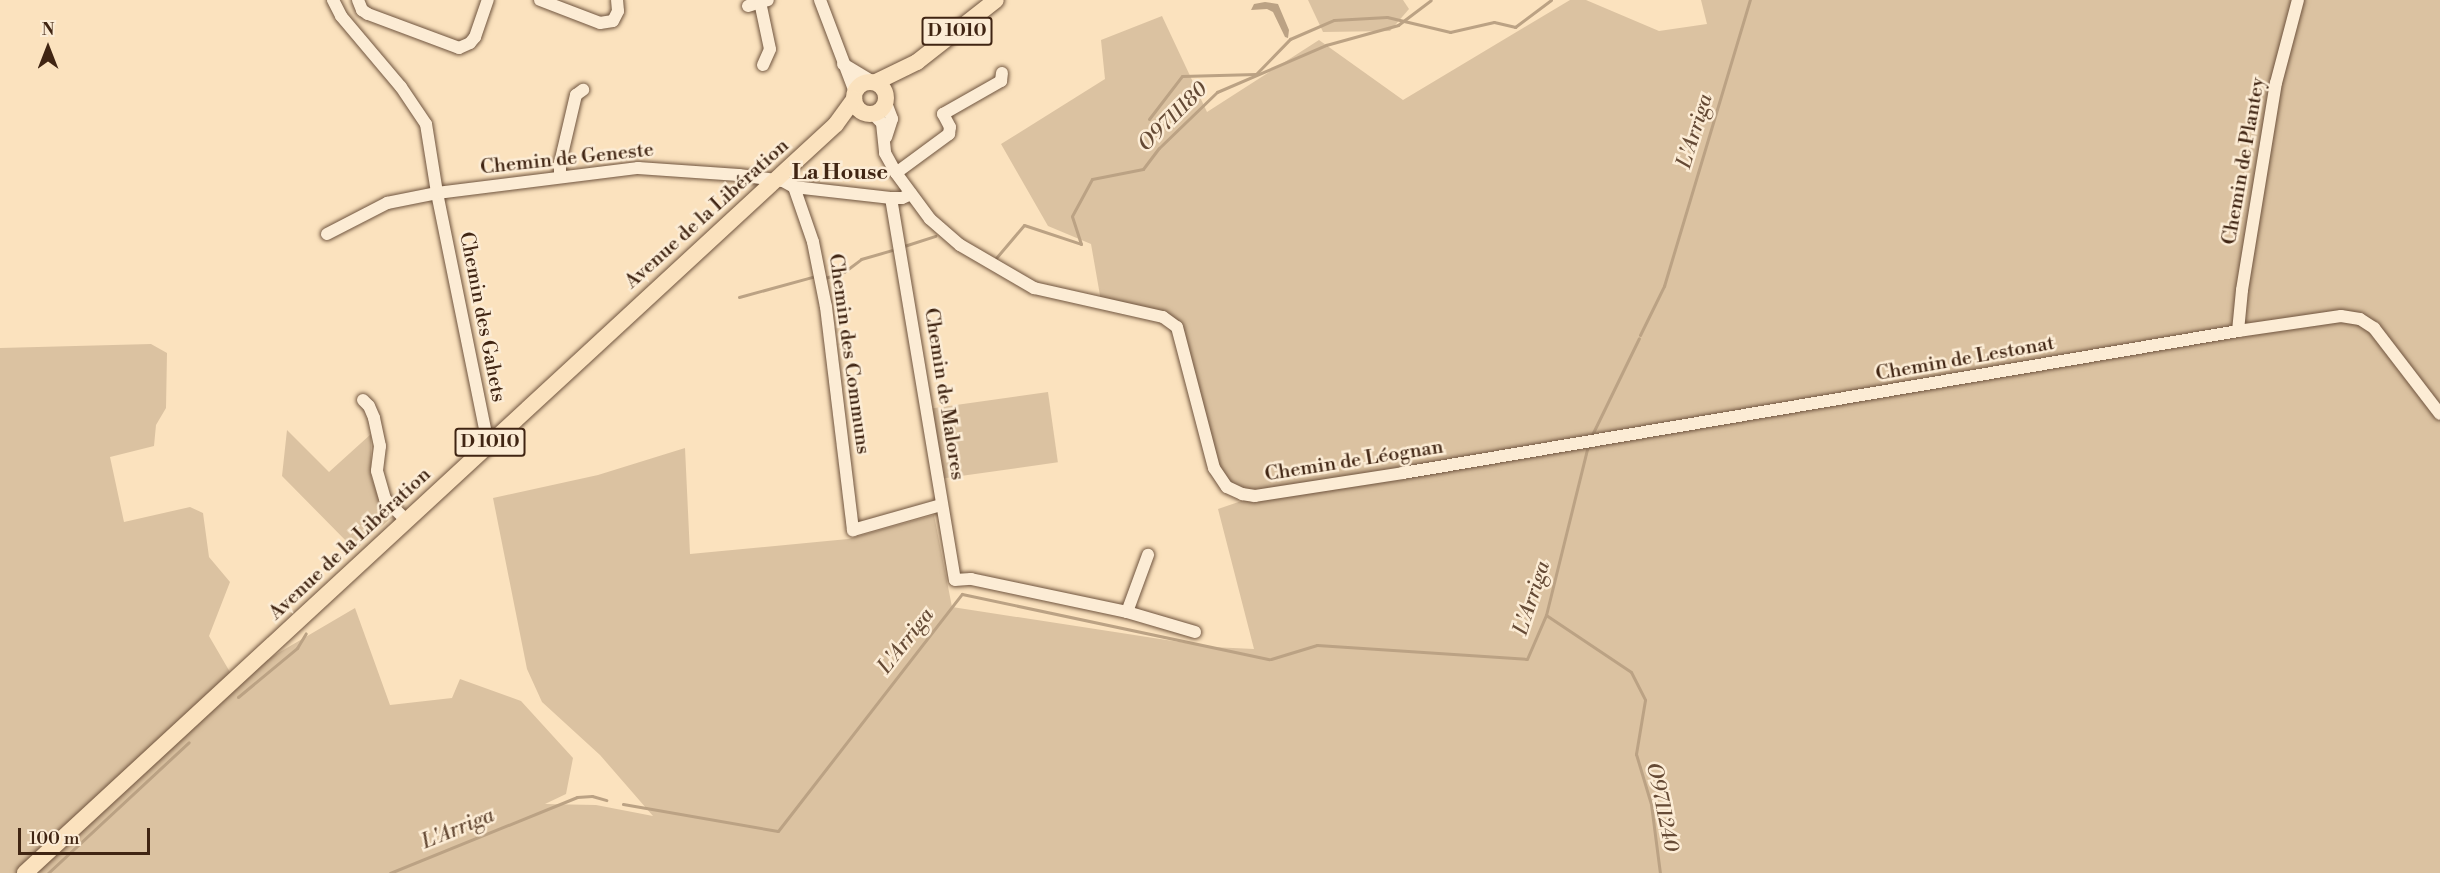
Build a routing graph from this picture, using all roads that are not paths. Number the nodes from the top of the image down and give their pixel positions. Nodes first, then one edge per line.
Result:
1 (333, 0) edge
2 (358, 0) edge
3 (488, 0) edge
4 (540, 0) edge
5 (617, 0) edge
6 (820, 0) edge
7 (996, 0) edge
8 (2298, 0) edge
9 (759, 2) edge
10 (842, 63) junction
11 (763, 65) dead end
12 (1002, 73) dead end
13 (582, 90) dead end
14 (871, 97) junction
15 (896, 173) junction
16 (560, 177) junction
17 (774, 181) junction
18 (794, 187) junction
19 (437, 193) junction
20 (910, 194) junction
21 (891, 198) junction
22 (327, 234) dead end
23 (2238, 331) junction
24 (363, 400) dead end
25 (2440, 414) edge
26 (1589, 441) joint
27 (484, 448) junction
28 (941, 505) junction
29 (407, 521) junction
30 (853, 530) joint
31 (1148, 555) dead end
32 (1127, 612) junction
33 (1196, 632) dead end
34 (25, 873) edge

1 - 19 street, Chemin des Gahets
2 - 3 street
4 - 5 street
6 - 10 street, Chemin de Léognan
7 - 14 main road, Avenue de la Libération / D 1010
8 - 23 street, Chemin de Plantey
9 - 11 street
10 - 14 street
10 - 14 street, Chemin de Léognan
12 - 15 street
13 - 16 street
14 - 15 street, Chemin de Léognan
14 - 17 main road, Avenue de la Libération / D 1010
15 - 20 street, Chemin de Léognan
16 - 17 street, Chemin de Geneste
16 - 19 street, Chemin de Geneste
17 - 18 street, Chemin de Geneste
17 - 27 main road, Avenue de la Libération / D 1010
18 - 21 street, Chemin de Geneste
18 - 30 street, Chemin des Communs
19 - 22 street, Chemin de Geneste
19 - 27 street, Chemin des Gahets
20 - 21 street, Chemin de Geneste
20 - 26 street, Chemin de Léognan
21 - 28 street, Chemin de Malores
23 - 25 street, Chemin de Lestonat
23 - 26 street, Chemin de Lestonat
24 - 29 street
27 - 29 main road, Avenue de la Libération / D 1010
28 - 30 street, Chemin de Malores
28 - 32 street
29 - 34 main road, Avenue de la Libération / D 1010
31 - 32 street
32 - 33 street

